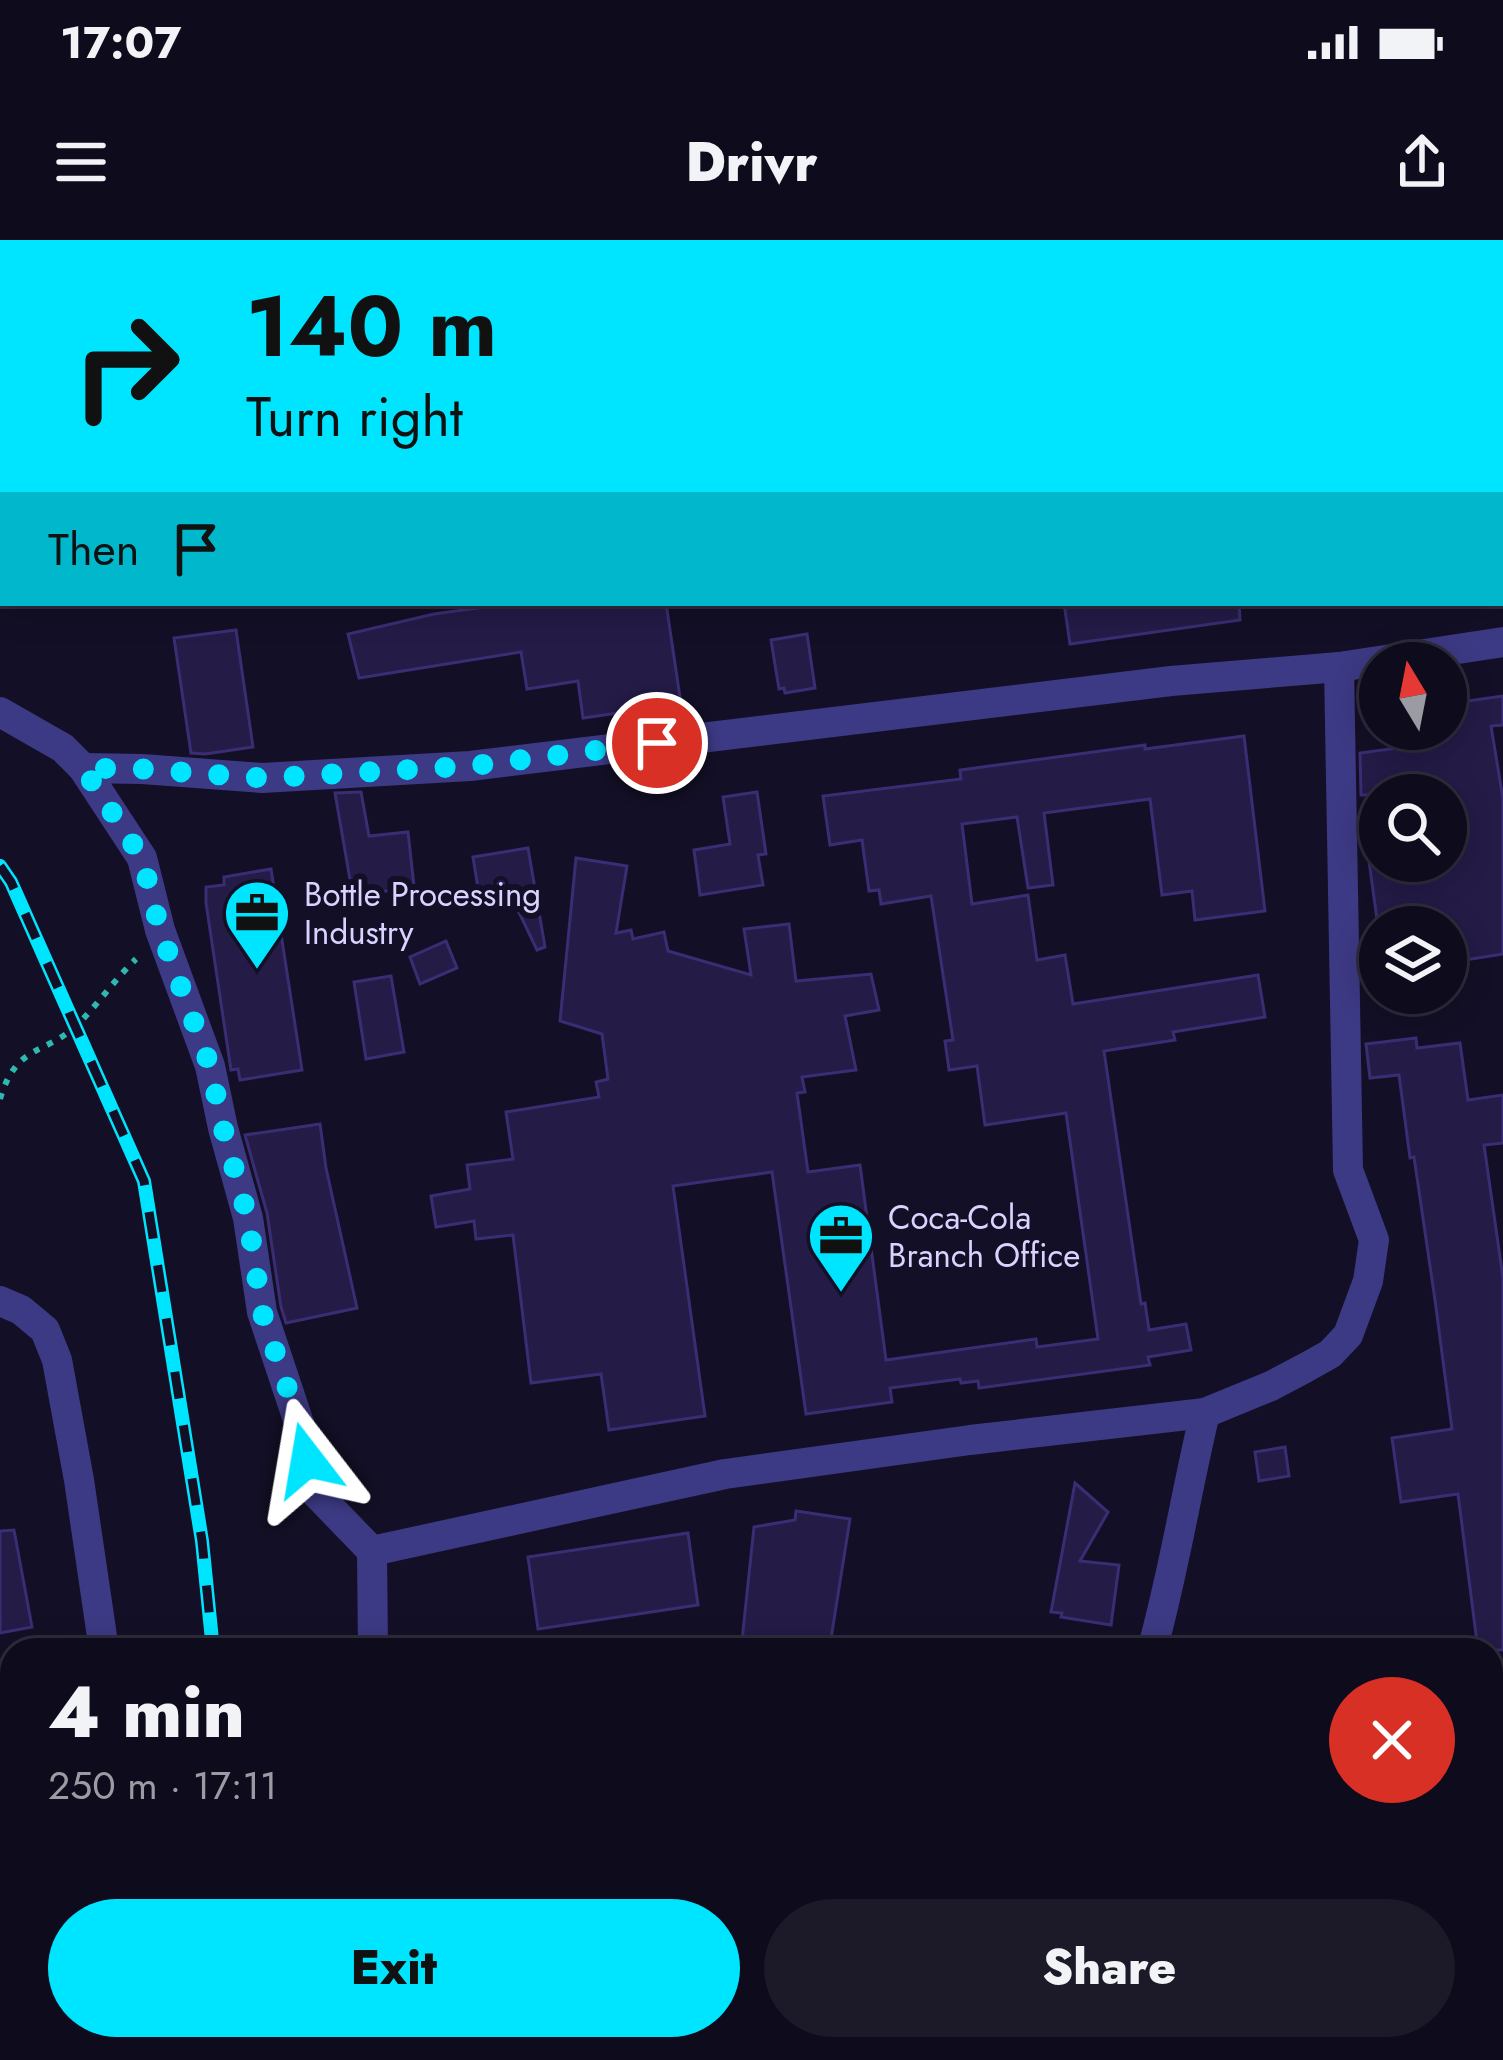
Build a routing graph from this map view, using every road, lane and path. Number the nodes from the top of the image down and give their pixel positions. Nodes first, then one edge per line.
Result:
1 (1503, 642) edge
2 (1339, 667) junction
3 (0, 712) edge
4 (83, 768) junction
5 (160, 930) junction
6 (0, 1100) edge
7 (0, 1301) edge
8 (1205, 1413) junction
9 (372, 1551) junction
10 (102, 1638) edge
11 (373, 1638) edge
12 (1155, 1638) edge

1 - 2 street
2 - 4 street
2 - 8 street
3 - 4 street
4 - 5 street
5 - 6 path
5 - 9 street
7 - 10 street
8 - 9 street
8 - 12 street
9 - 11 street

